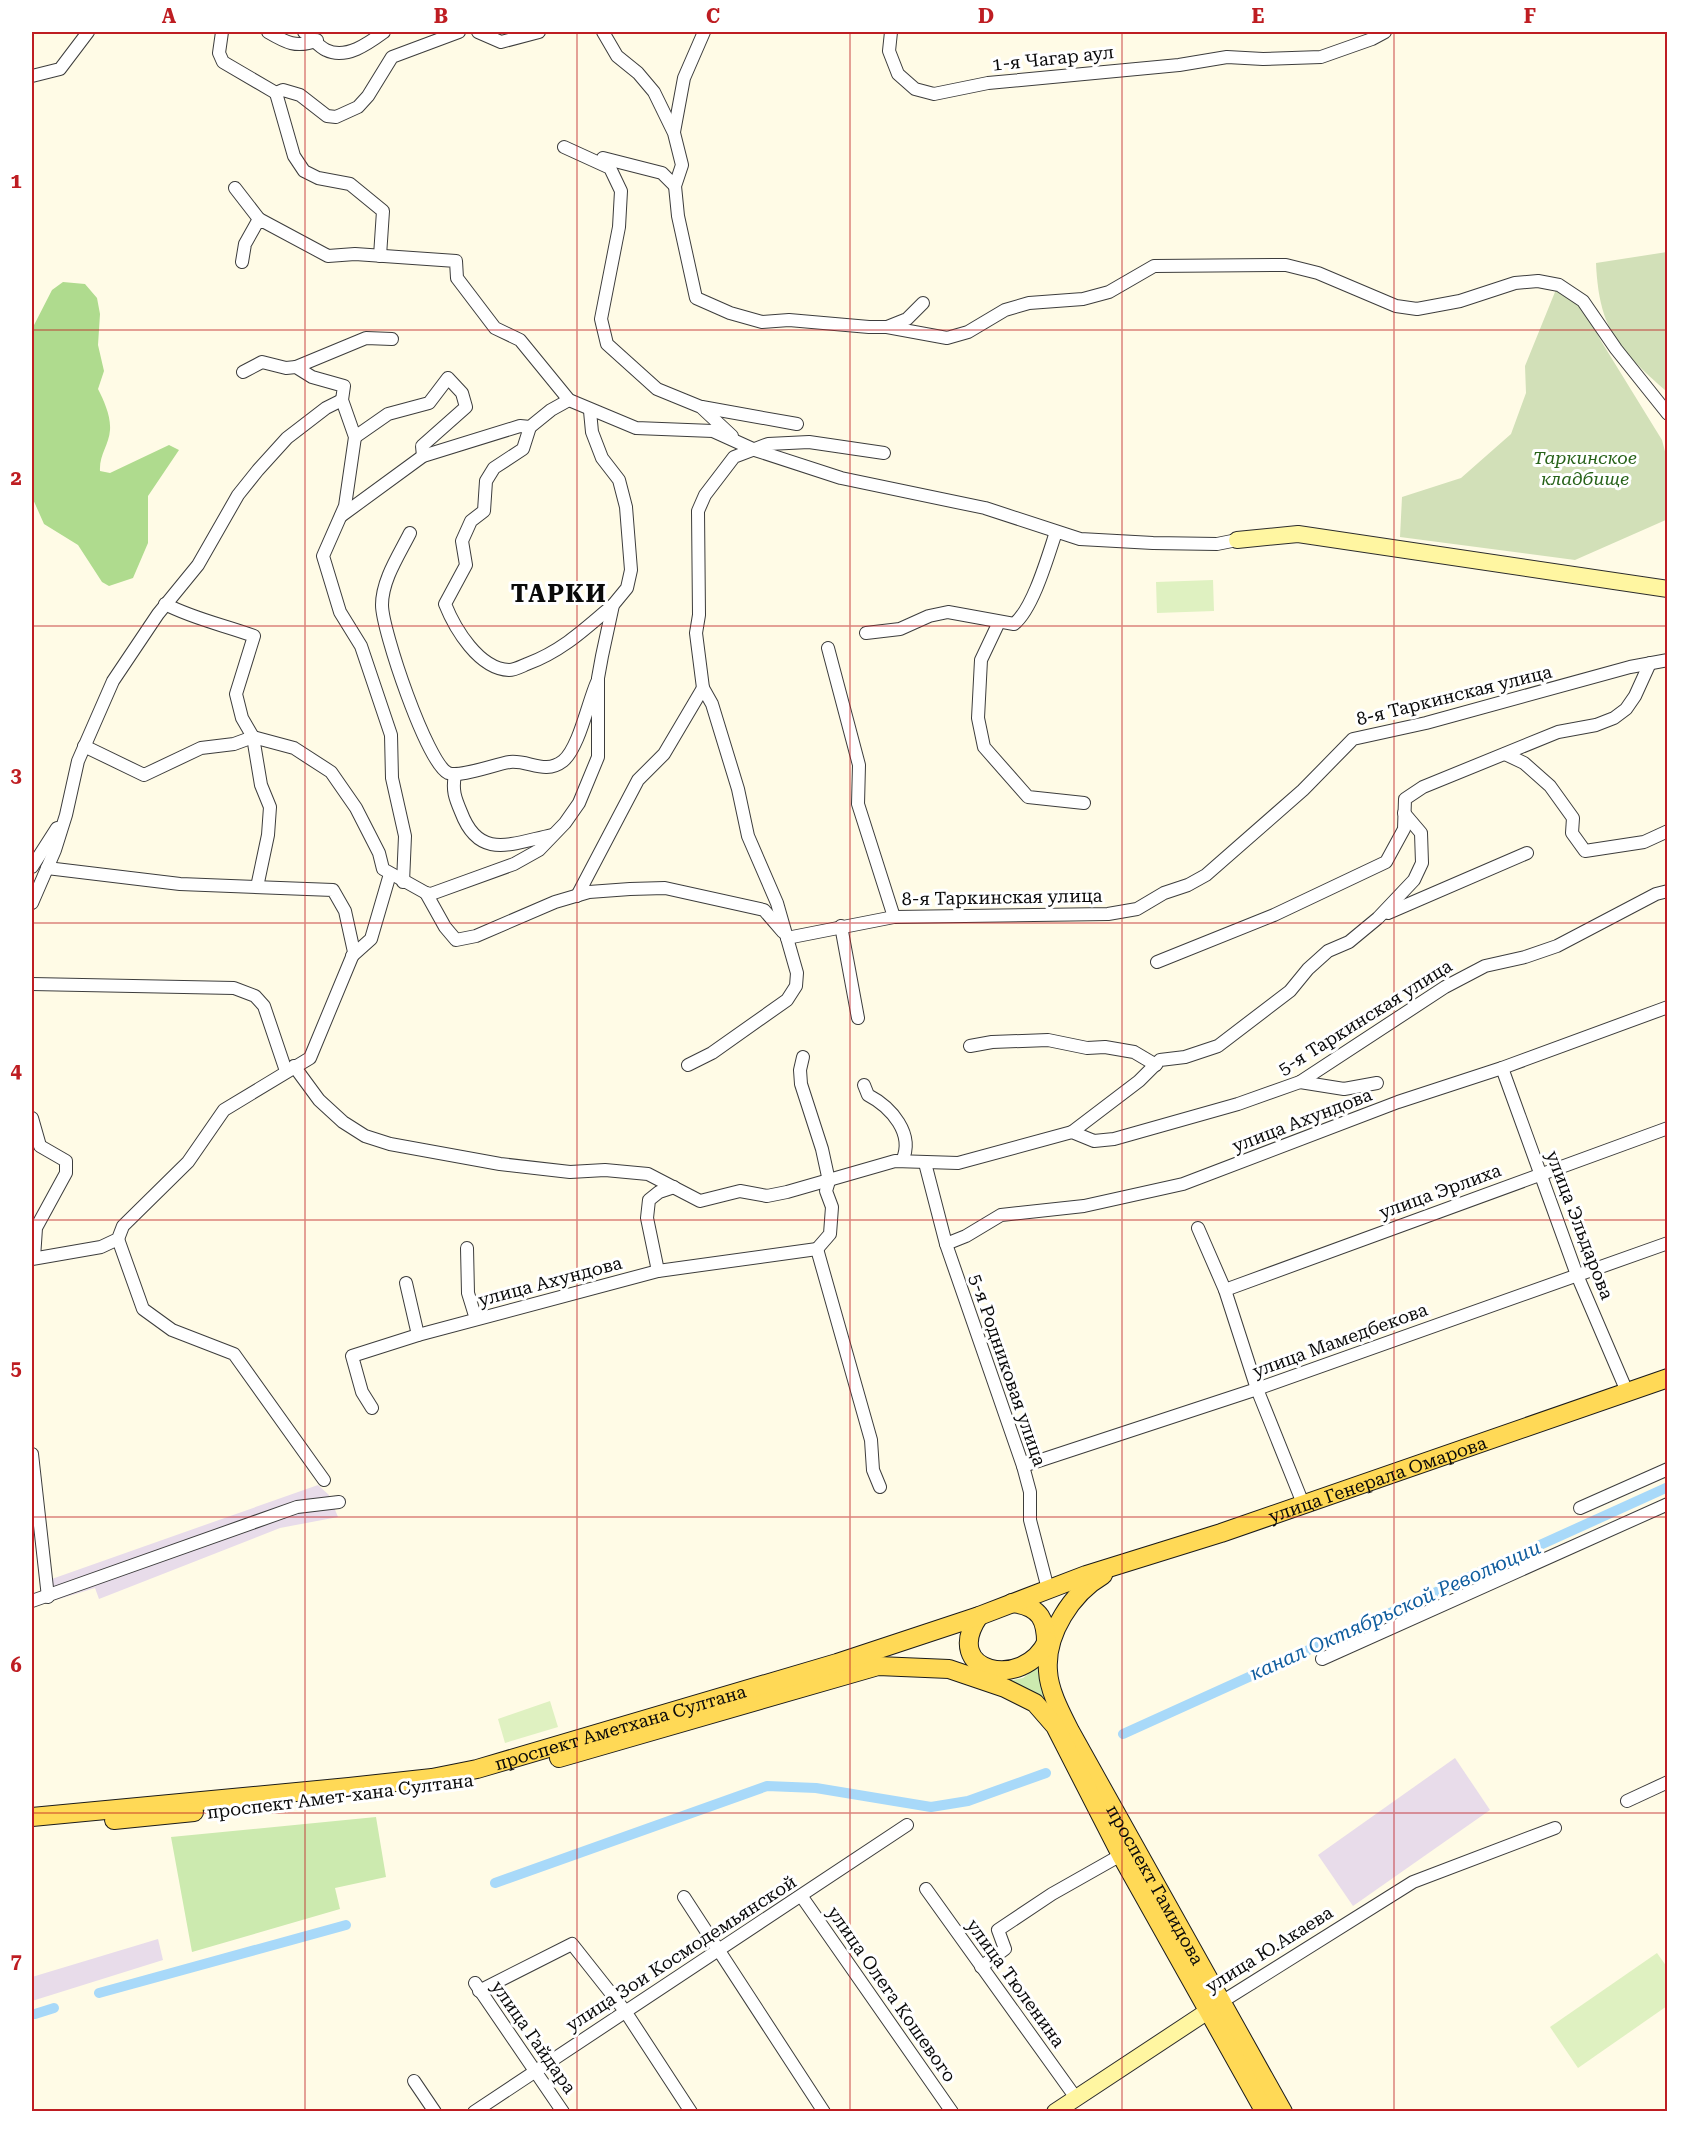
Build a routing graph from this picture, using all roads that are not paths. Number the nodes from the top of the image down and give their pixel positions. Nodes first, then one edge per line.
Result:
1 (88, 32) edge
2 (222, 32) edge
3 (268, 32) edge
4 (304, 32) edge
5 (384, 32) edge
6 (459, 32) edge
7 (478, 32) edge
8 (539, 32) edge
9 (603, 32) edge
10 (704, 32) edge
11 (891, 32) edge
12 (1385, 32) edge
13 (317, 40) junction
14 (32, 76) edge
15 (276, 93) junction
16 (674, 133) junction
17 (675, 186) junction
18 (235, 188) dead end
19 (259, 219) junction
20 (380, 256) junction
21 (242, 262) dead end
22 (923, 303) dead end
23 (887, 327) junction
24 (392, 339) dead end
25 (296, 367) junction
26 (243, 372) dead end
27 (342, 400) junction
28 (569, 400) junction
29 (701, 407) junction
30 (590, 411) junction
31 (1668, 414) edge
32 (797, 424) dead end
33 (530, 427) junction
34 (355, 437) junction
35 (739, 443) junction
36 (755, 450) junction
37 (884, 453) dead end
38 (423, 456) junction
39 (340, 517) junction
40 (1056, 532) junction
41 (410, 533) dead end
42 (1238, 540) joint
43 (1668, 589) edge
44 (165, 604) junction
45 (613, 605) junction
46 (999, 622) junction
47 (866, 633) dead end
48 (828, 648) dead end
49 (1668, 660) edge
50 (1650, 663) junction
51 (598, 678) junction
52 (703, 688) junction
53 (253, 737) junction
54 (84, 746) junction
55 (1505, 754) junction
56 (455, 775) junction
57 (1084, 803) dead end
58 (1404, 813) junction
59 (66, 815) junction
60 (1668, 831) edge
61 (552, 835) junction
62 (1527, 853) dead end
63 (32, 867) edge
64 (47, 868) junction
65 (390, 874) junction
66 (403, 882) junction
67 (257, 887) junction
68 (1668, 891) edge
69 (426, 893) junction
70 (577, 896) junction
71 (32, 903) edge
72 (894, 917) junction
73 (1378, 918) junction
74 (841, 926) junction
75 (787, 938) junction
76 (352, 957) junction
77 (1157, 962) dead end
78 (32, 984) edge
79 (1668, 1007) edge
80 (858, 1018) dead end
81 (970, 1046) dead end
82 (802, 1058) dead end
83 (687, 1065) dead end
84 (1156, 1065) junction
85 (1502, 1068) junction
86 (290, 1069) junction
87 (1300, 1082) junction
88 (1377, 1083) dead end
89 (864, 1084) dead end
90 (32, 1118) edge
91 (1668, 1128) edge
92 (1071, 1132) junction
93 (902, 1161) junction
94 (925, 1163) junction
95 (1540, 1173) junction
96 (828, 1181) junction
97 (674, 1187) junction
98 (1198, 1228) dead end
99 (118, 1239) junction
100 (1668, 1243) edge
101 (946, 1244) junction
102 (467, 1248) dead end
103 (816, 1249) junction
104 (33, 1258) edge
105 (658, 1271) junction
106 (1577, 1275) junction
107 (406, 1284) dead end
108 (1225, 1290) junction
109 (476, 1319) junction
110 (418, 1335) junction
111 (1668, 1379) edge
112 (1257, 1389) junction
113 (1628, 1393) junction
114 (372, 1408) dead end
115 (32, 1454) edge
116 (1023, 1466) junction
117 (1668, 1469) edge
118 (324, 1480) dead end
119 (880, 1487) dead end
120 (339, 1502) dead end
121 (1668, 1504) edge
122 (1303, 1506) junction
123 (1580, 1508) dead end
124 (1090, 1578) junction
125 (1048, 1589) junction
126 (48, 1597) junction
127 (32, 1601) edge
128 (1011, 1603) junction
129 (979, 1616) junction
130 (1046, 1647) junction
131 (1322, 1659) dead end
132 (840, 1669) junction
133 (983, 1673) junction
134 (814, 1677) junction
135 (1668, 1782) edge
136 (1627, 1801) dead end
137 (32, 1818) edge
138 (907, 1826) dead end
139 (32, 1827) edge
140 (1555, 1828) dead end
141 (1121, 1855) junction
142 (926, 1889) dead end
143 (802, 1896) junction
144 (684, 1898) dead end
145 (717, 1951) junction
146 (981, 1967) junction
147 (1214, 2007) junction
148 (625, 2011) junction
149 (536, 2069) junction
150 (414, 2081) dead end
151 (1076, 2097) junction
152 (435, 2112) edge
153 (474, 2112) edge
154 (563, 2112) edge
155 (692, 2112) edge
156 (824, 2112) edge
157 (952, 2112) edge
158 (1055, 2112) edge
159 (1265, 2112) edge
160 (1283, 2112) edge

1 - 14 street
2 - 15 street
3 - 13 street
4 - 13 street
5 - 13 street
6 - 15 street
7 - 8 street
9 - 16 street
10 - 16 street
11 - 12 street, 1-я Чагар аул
15 - 20 street
16 - 17 street
17 - 23 street
17 - 29 street
18 - 19 street
19 - 20 street
19 - 21 street
20 - 28 street
22 - 23 street
23 - 31 street
24 - 25 street
25 - 26 street
25 - 27 street
27 - 34 street
27 - 44 street
28 - 30 street
28 - 33 street
29 - 32 street
29 - 35 street
30 - 35 street
30 - 45 street
33 - 38 street
33 - 45 street
34 - 38 street
34 - 39 street
35 - 36 street
36 - 37 street
36 - 40 street
36 - 52 street
38 - 39 street
39 - 66 street
40 - 42 street
40 - 46 street
41 - 56 street
42 - 43 street
44 - 53 street
44 - 54 street
45 - 51 street
46 - 47 street
46 - 57 street
48 - 72 street
49 - 50 street, 8-я Таркинская улица
50 - 55 street
50 - 72 street, 8-я Таркинская улица
51 - 56 street
51 - 61 street
52 - 70 street
52 - 75 street
53 - 54 street
53 - 65 street
53 - 67 street
54 - 59 street
55 - 58 street
55 - 60 street
56 - 61 street
58 - 73 street
58 - 77 street
59 - 63 street
59 - 64 street
61 - 69 street
62 - 73 street
64 - 67 street
64 - 71 street
65 - 66 street
65 - 76 street
66 - 69 street
67 - 76 street
68 - 87 street, 5-я Таркинская улица
69 - 70 street
70 - 75 street
72 - 74 street, 8-я Таркинская улица
73 - 84 street
74 - 75 street, 8-я Таркинская улица
74 - 80 street
75 - 83 street
76 - 86 street
78 - 86 street
79 - 85 street, улица Ахундова
81 - 84 street
82 - 96 street
84 - 92 street
85 - 95 street, улица Эльдарова
85 - 101 street, улица Ахундова
86 - 97 street
86 - 99 street
87 - 88 street
87 - 92 street, 5-я Таркинская улица
89 - 93 street
90 - 104 street
91 - 95 street, улица Эрлиха
92 - 94 street
93 - 94 street
93 - 96 street
94 - 101 street, 5-я Родниковая улица
95 - 106 street, улица Эльдарова
95 - 108 street, улица Эрлиха
96 - 97 street
96 - 103 street
97 - 105 street
98 - 108 street
99 - 104 street
99 - 118 street
100 - 106 street, улица Мамедбекова
101 - 116 street, 5-я Родниковая улица
102 - 109 street
103 - 105 street, улица Ахундова
103 - 119 street
105 - 109 street, улица Ахундова
106 - 112 street, улица Мамедбекова
106 - 113 street, улица Эльдарова
107 - 110 street
108 - 112 street
109 - 110 street, улица Ахундова
110 - 114 street, улица Ахундова
111 - 113 main road, улица Генерала Омарова
112 - 116 street, улица Мамедбекова
112 - 122 street
113 - 122 main road, улица Генерала Омарова
115 - 126 street
116 - 125 street, 5-я Родниковая улица
117 - 123 street
120 - 126 street
121 - 131 street
122 - 124 main road, улица Генерала Омарова
124 - 125 main road, улица Генерала Омарова
124 - 130 main road
125 - 128 main road, улица Генерала Омарова
126 - 127 street
128 - 129 main road
128 - 130 main road, проспект Гамидова
129 - 132 main road
129 - 133 main road
130 - 133 main road
130 - 147 main road, проспект Гамидова
132 - 133 main road
132 - 134 main road
133 - 141 main road, проспект Гамидова
134 - 137 main road, проспект Аметхана Султана
134 - 139 main road, проспект Амет-хана Султана
135 - 136 street
138 - 143 street, улица Зои Космодемьянской
140 - 147 street, улица Ю.Акаева
141 - 146 street
141 - 147 main road, проспект Гамидова
142 - 146 street, улица Тюленина
143 - 145 street, улица Зои Космодемьянской
143 - 157 street, улица Олега Кошевого
144 - 145 street
145 - 148 street, улица Зои Космодемьянской
145 - 156 street
146 - 151 street, улица Тюленина
147 - 151 street, улица Ю.Акаева
147 - 159 main road, проспект Гамидова
147 - 160 main road, проспект Гамидова
148 - 149 street, улица Зои Космодемьянской
148 - 149 street, улица Гайдара
148 - 155 street
149 - 153 street, улица Зои Космодемьянской
149 - 154 street, улица Гайдара
150 - 152 street
151 - 158 street, улица Ю.Акаева

